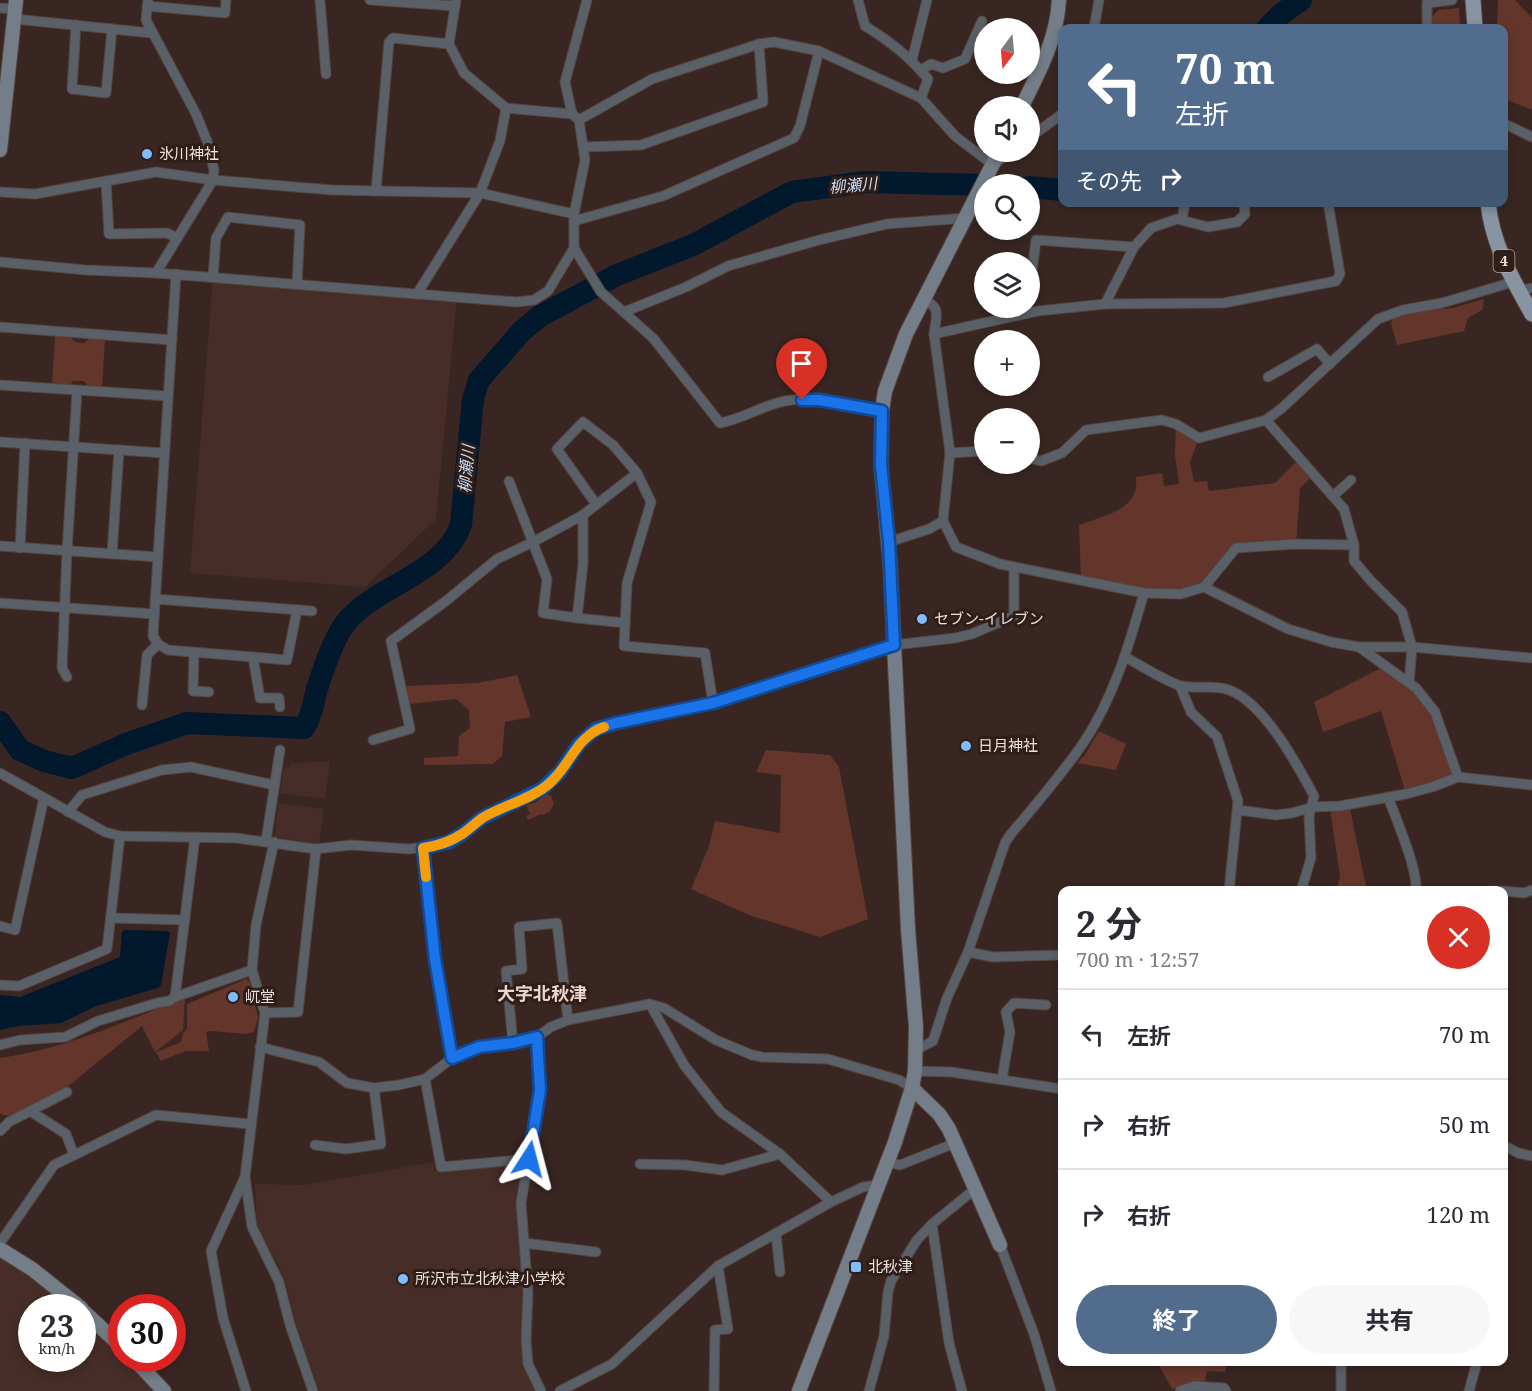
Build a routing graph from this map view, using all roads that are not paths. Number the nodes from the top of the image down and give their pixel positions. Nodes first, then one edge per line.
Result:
1 (226, 0) edge
2 (320, 0) edge
3 (370, 0) edge
4 (587, 0) edge
5 (858, 0) edge
6 (927, 0) edge
7 (1059, 0) edge
8 (1099, 0) edge
9 (1452, 0) edge
10 (1473, 0) edge
11 (147, 3) edge
12 (456, 3) edge
13 (0, 8) edge
14 (16, 9) edge
15 (1095, 24) edge
16 (1427, 24) edge
17 (1475, 24) edge
18 (76, 25) junction
19 (112, 29) junction
20 (151, 33) junction
21 (974, 39) edge
22 (449, 44) junction
23 (759, 44) junction
24 (819, 51) junction
25 (912, 60) junction
26 (921, 70) junction
27 (326, 74) dead end
28 (3, 93) edge
29 (1027, 96) edge
30 (921, 98) junction
31 (506, 108) junction
32 (575, 117) junction
33 (1058, 117) edge
34 (1508, 125) edge
35 (1040, 130) edge
36 (1532, 137) edge
37 (584, 147) junction
38 (0, 150) edge
39 (994, 162) edge
40 (997, 162) edge
41 (992, 166) junction
42 (213, 180) junction
43 (106, 181) junction
44 (376, 191) junction
45 (0, 192) edge
46 (480, 193) junction
47 (1184, 207) edge
48 (1244, 207) edge
49 (1329, 207) edge
50 (1489, 207) edge
51 (967, 216) junction
52 (574, 217) junction
53 (1182, 220) junction
54 (177, 238) junction
55 (1134, 247) junction
56 (574, 248) junction
57 (1034, 252) edge
58 (0, 262) edge
59 (156, 273) junction
60 (176, 274) junction
61 (213, 277) junction
62 (297, 284) junction
63 (1521, 287) edge
64 (417, 294) junction
65 (923, 299) junction
66 (1105, 304) junction
67 (1040, 309) edge
68 (624, 312) junction
69 (1532, 314) edge
70 (996, 318) edge
71 (0, 327) edge
72 (934, 334) junction
73 (172, 340) junction
74 (1330, 364) junction
75 (1268, 377) dead end
76 (0, 385) edge
77 (77, 391) junction
78 (168, 396) junction
79 (882, 411) junction
80 (1266, 420) junction
81 (0, 442) edge
82 (25, 443) junction
83 (74, 447) junction
84 (120, 450) junction
85 (974, 452) edge
86 (164, 453) junction
87 (950, 453) junction
88 (1040, 462) edge
89 (637, 474) junction
90 (1351, 480) dead end
91 (509, 481) dead end
92 (1333, 496) junction
93 (596, 504) junction
94 (583, 515) junction
95 (943, 521) junction
96 (533, 542) junction
97 (889, 542) junction
98 (1354, 545) junction
99 (0, 546) edge
100 (20, 548) junction
101 (67, 551) junction
102 (112, 554) junction
103 (158, 557) junction
104 (1014, 567) junction
105 (1204, 587) junction
106 (1144, 594) junction
107 (155, 599) junction
108 (0, 603) edge
109 (64, 607) junction
110 (297, 610) junction
111 (312, 611) dead end
112 (154, 614) junction
113 (577, 618) junction
114 (625, 623) junction
115 (158, 644) junction
116 (894, 645) junction
117 (1359, 647) junction
118 (1412, 647) junction
119 (194, 653) junction
120 (253, 657) junction
121 (1125, 657) junction
122 (1532, 658) edge
123 (67, 677) dead end
124 (1409, 683) junction
125 (1180, 686) junction
126 (209, 692) dead end
127 (713, 703) junction
128 (142, 705) dead end
129 (280, 707) dead end
130 (373, 740) dead end
131 (280, 750) dead end
132 (0, 772) edge
133 (1458, 777) junction
134 (274, 785) junction
135 (1532, 785) edge
136 (1388, 797) junction
137 (44, 798) junction
138 (1312, 807) junction
139 (1238, 810) junction
140 (68, 812) junction
141 (120, 836) junction
142 (195, 837) junction
143 (270, 841) junction
144 (423, 848) junction
145 (316, 849) junction
146 (1230, 886) edge
147 (1303, 886) edge
148 (1417, 886) edge
149 (1532, 890) edge
150 (1508, 891) edge
151 (111, 918) junction
152 (184, 920) junction
153 (0, 926) edge
154 (968, 952) junction
155 (1058, 955) edge
156 (252, 970) junction
157 (0, 985) edge
158 (175, 997) junction
159 (650, 1004) junction
160 (1046, 1005) dead end
161 (265, 1013) junction
162 (568, 1020) junction
163 (537, 1037) junction
164 (513, 1043) junction
165 (0, 1045) edge
166 (260, 1047) junction
167 (916, 1050) junction
168 (452, 1058) junction
169 (915, 1071) junction
170 (425, 1079) junction
171 (1002, 1079) junction
172 (912, 1088) junction
173 (1058, 1088) edge
174 (374, 1089) junction
175 (67, 1092) dead end
176 (30, 1111) junction
177 (250, 1124) junction
178 (0, 1131) edge
179 (955, 1143) junction
180 (315, 1145) dead end
181 (1508, 1148) edge
182 (780, 1154) junction
183 (74, 1155) junction
184 (1532, 1156) edge
185 (529, 1159) junction
186 (888, 1162) junction
187 (640, 1164) dead end
188 (245, 1177) junction
189 (879, 1185) junction
190 (975, 1189) junction
191 (831, 1202) junction
192 (932, 1224) junction
193 (776, 1234) junction
194 (0, 1243) edge
195 (524, 1243) junction
196 (1000, 1245) joint
197 (0, 1249) edge
198 (596, 1252) dead end
199 (718, 1266) junction
200 (780, 1272) dead end
201 (63, 1294) edge
202 (96, 1322) edge
203 (108, 1334) edge
204 (1341, 1366) edge
205 (1476, 1366) edge
206 (146, 1372) edge
207 (164, 1391) edge
208 (246, 1391) edge
209 (313, 1391) edge
210 (541, 1391) edge
211 (560, 1391) edge
212 (714, 1391) edge
213 (799, 1391) edge
214 (869, 1391) edge
215 (962, 1391) edge
216 (1052, 1391) edge
217 (1180, 1391) edge
218 (1226, 1391) edge
219 (1341, 1391) edge
220 (1469, 1391) edge

1 - 11 street
2 - 27 street
3 - 12 street
4 - 32 street
5 - 25 street
6 - 25 street
7 - 29 street
8 - 15 street
9 - 16 street
10 - 17 main road
11 - 20 street
12 - 22 street
13 - 14 street
14 - 18 street
14 - 28 street
18 - 19 street
18 - 19 street
19 - 20 street
20 - 42 street
21 - 26 street
22 - 31 street
22 - 44 street
23 - 24 street
23 - 32 street
23 - 37 street
24 - 30 street
24 - 52 street
25 - 26 street
26 - 30 street
28 - 38 street
30 - 41 street
31 - 32 street
31 - 46 street
32 - 37 street
33 - 35 street
34 - 36 street
37 - 52 street
39 - 41 street
40 - 41 street
41 - 51 street
42 - 43 street
42 - 44 street
42 - 54 street
43 - 45 street
43 - 54 street
44 - 46 street
46 - 52 street
46 - 64 street
47 - 53 street
48 - 53 street
49 - 66 street
50 - 63 main road, 4
51 - 65 street
51 - 68 street
52 - 56 street
53 - 55 street
54 - 59 street
55 - 57 street
55 - 66 street
56 - 64 street
56 - 68 street
58 - 59 street
59 - 60 street
60 - 61 street
60 - 73 street
61 - 62 street
61 - 62 street
62 - 64 street
63 - 69 main road, 4
63 - 74 street
65 - 72 street
65 - 79 street
66 - 67 street
68 - 79 street
70 - 72 street
71 - 73 street
72 - 87 street
73 - 78 street
74 - 75 street
74 - 80 street
76 - 77 street
77 - 78 street
77 - 83 street
78 - 86 street
79 - 97 street
80 - 88 street
80 - 92 street
81 - 82 street
82 - 83 street
82 - 100 street
83 - 84 street
83 - 101 street
84 - 86 street
84 - 102 street
85 - 87 street
86 - 103 street
87 - 95 street
89 - 93 street
89 - 93 street
89 - 114 street
90 - 92 street
91 - 96 street
92 - 98 street
93 - 94 street
94 - 96 street
94 - 113 street
95 - 97 street
95 - 104 street
96 - 113 street
96 - 130 street
97 - 116 street
98 - 105 street
98 - 118 street
99 - 100 street
100 - 101 street
101 - 102 street
101 - 109 street
102 - 103 street
103 - 107 street
104 - 106 street
104 - 116 street
105 - 106 street
105 - 117 street
106 - 121 street
107 - 110 street
107 - 112 street
108 - 109 street
109 - 112 street
109 - 123 street
110 - 111 street
110 - 120 street
112 - 115 street
113 - 114 street
114 - 127 street
115 - 119 street
115 - 128 street
116 - 127 street
116 - 167 street
117 - 118 street
117 - 124 street
118 - 122 street
118 - 124 street
119 - 120 street
119 - 126 street
120 - 129 street
121 - 125 street
121 - 154 street
124 - 133 street
125 - 138 street
125 - 139 street
127 - 144 street
131 - 134 street
132 - 137 street
133 - 135 street
133 - 136 street
134 - 140 street
134 - 143 street
136 - 138 street
136 - 148 street
137 - 140 street
137 - 153 street
138 - 139 street
138 - 147 street
139 - 146 street
140 - 141 street
141 - 142 street
141 - 151 street
142 - 143 street
142 - 152 street
143 - 145 street
143 - 156 street
144 - 145 street
144 - 168 street
145 - 161 street
149 - 150 street
151 - 152 street
151 - 157 street
152 - 158 street
154 - 155 street
154 - 167 street
156 - 158 street
156 - 161 street
158 - 165 street
159 - 162 street
159 - 172 street
159 - 182 street
160 - 171 street
161 - 166 street
162 - 163 street
162 - 164 street
163 - 164 street
163 - 185 street
164 - 168 street
166 - 174 street
166 - 177 street
167 - 169 street
168 - 170 street
169 - 171 street
169 - 172 street
170 - 174 street
170 - 185 street
171 - 173 street
172 - 179 street
172 - 186 street
174 - 180 street
175 - 176 street
176 - 178 street
176 - 183 street
177 - 183 street
177 - 188 street
179 - 186 street
179 - 190 street
181 - 184 street
182 - 187 street
182 - 191 street
183 - 194 street
185 - 195 street
186 - 189 street
188 - 208 street
188 - 209 street
189 - 191 street
189 - 213 street
190 - 192 street
190 - 196 street
191 - 193 street
192 - 214 street
192 - 215 street
193 - 199 street
193 - 200 street
195 - 198 street
195 - 210 street
196 - 216 street
197 - 201 street
199 - 211 street
199 - 212 street
202 - 203 street
204 - 219 street
205 - 220 street
206 - 207 street
217 - 218 street

